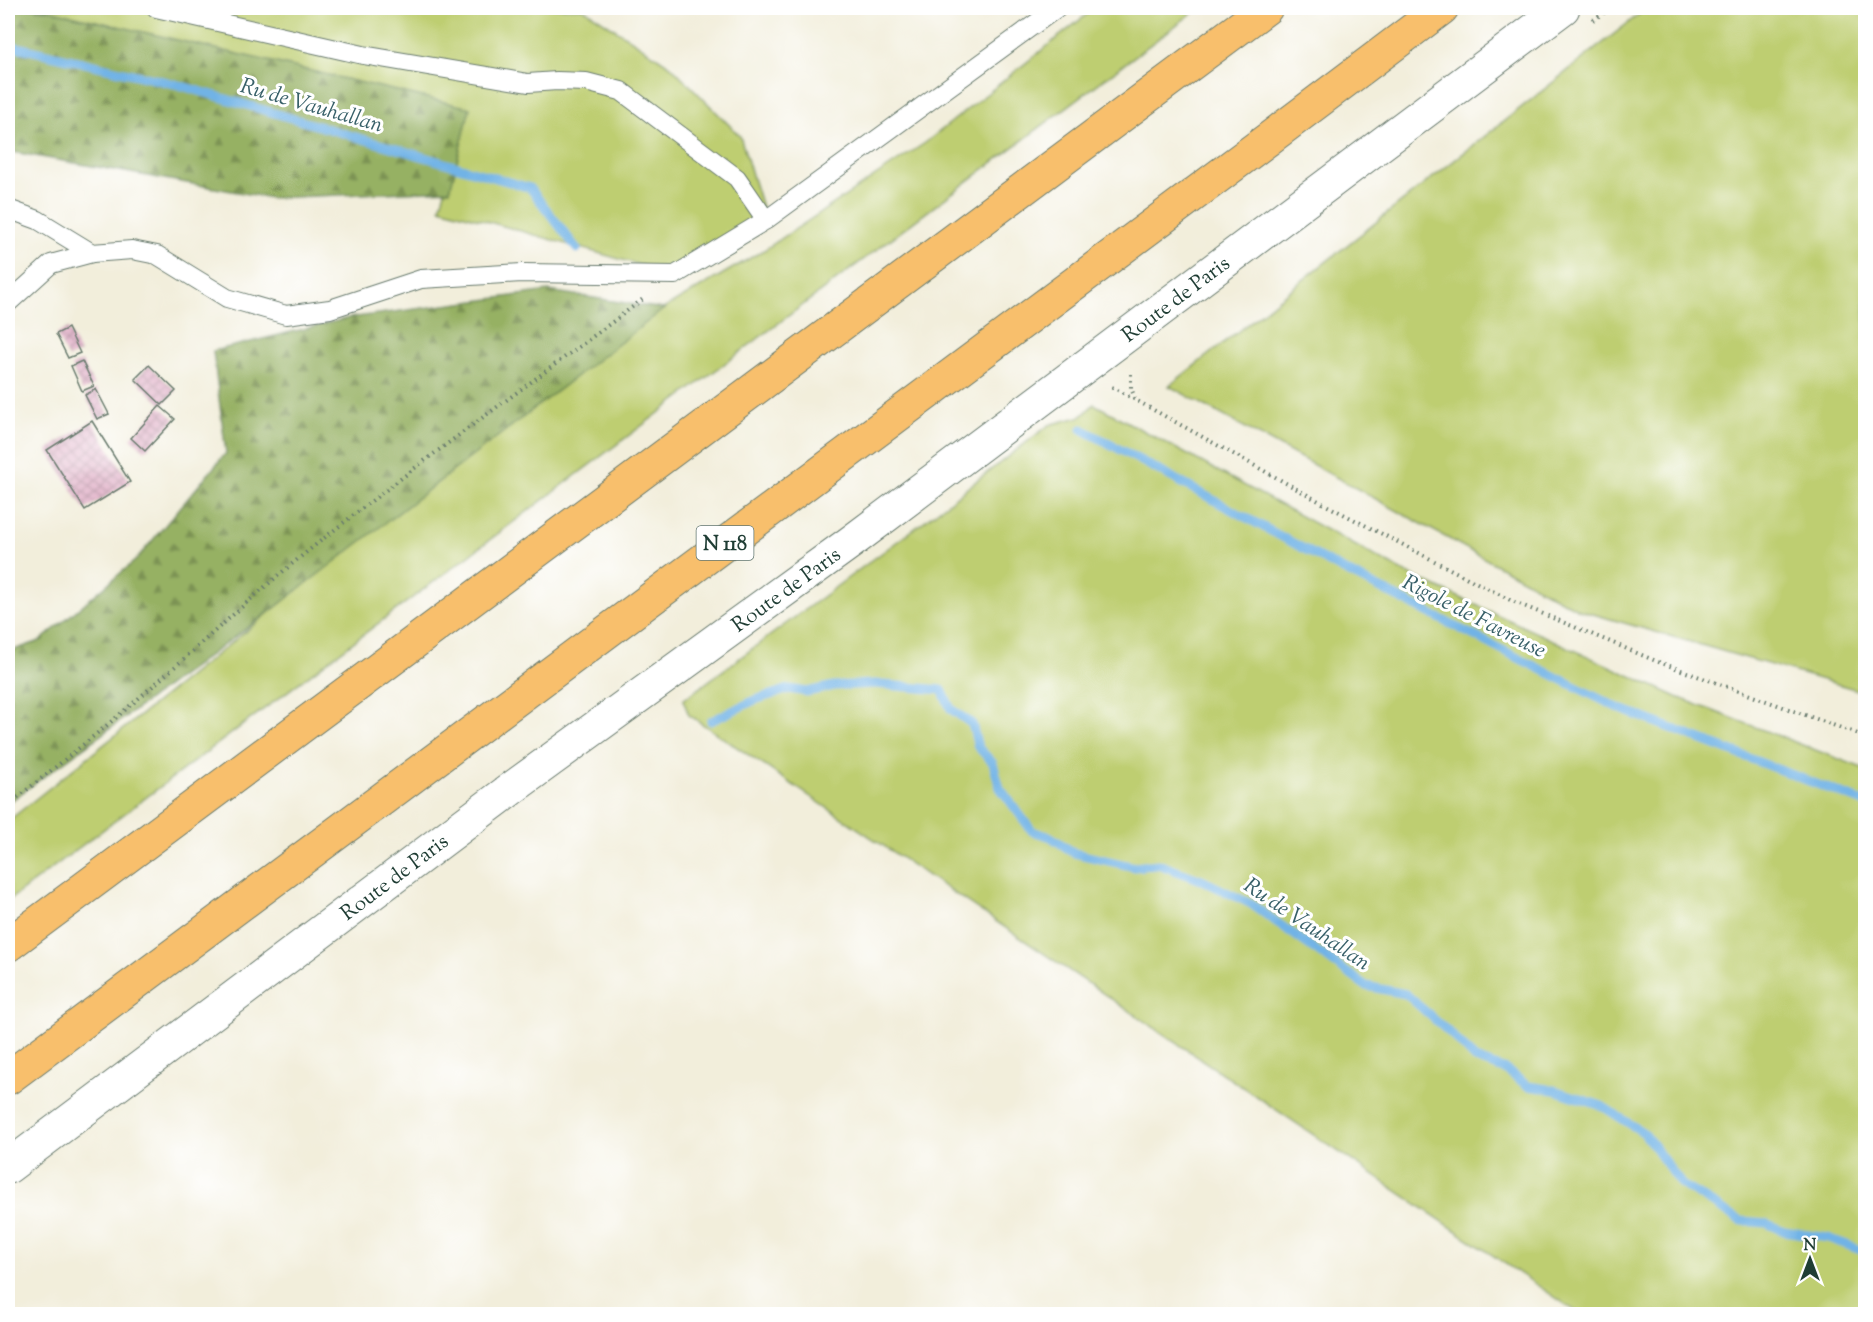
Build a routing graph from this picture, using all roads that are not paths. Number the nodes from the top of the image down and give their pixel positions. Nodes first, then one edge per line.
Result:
1 (156, 8) edge
2 (1057, 8) edge
3 (1266, 8) edge
4 (1442, 8) edge
5 (1563, 8) edge
6 (8, 209) edge
7 (766, 220) junction
8 (92, 253) junction
9 (8, 303) edge
10 (8, 945) edge
11 (8, 1078) edge
12 (8, 1167) edge

1 - 7 lane
2 - 7 lane
3 - 10 highway
4 - 11 highway, N 118
5 - 12 street, Route de Paris
6 - 8 lane
7 - 8 lane
8 - 9 lane

